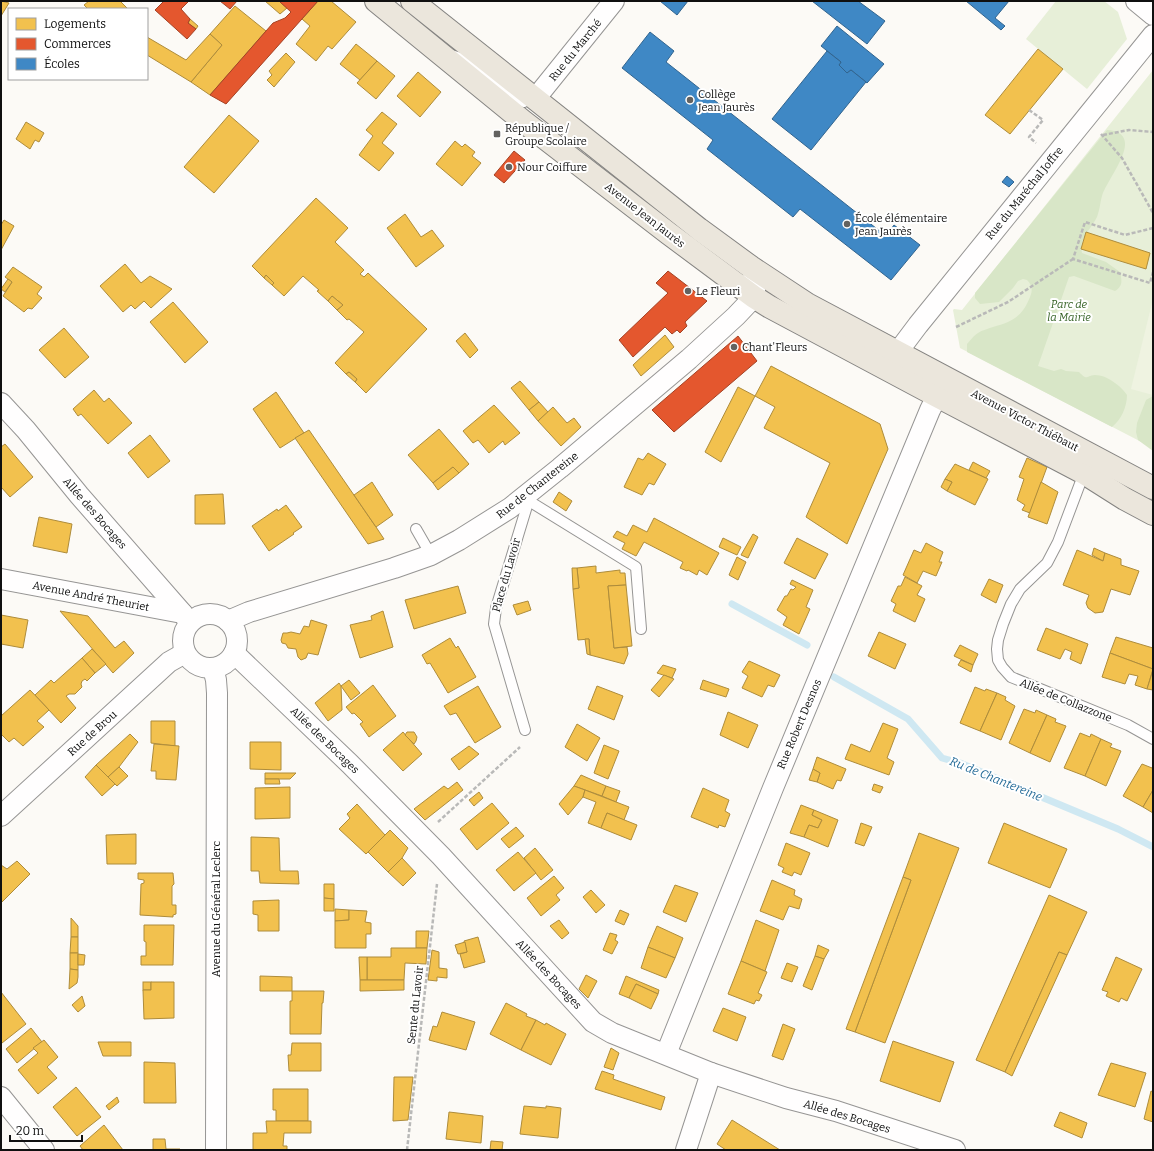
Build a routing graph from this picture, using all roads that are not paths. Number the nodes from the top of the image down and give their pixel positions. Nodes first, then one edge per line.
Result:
1 (376, 1) edge
2 (412, 1) edge
3 (614, 1) edge
4 (1136, 1) edge
5 (1153, 14) edge
6 (1153, 35) edge
7 (437, 51) junction
8 (535, 98) junction
9 (751, 267) junction
10 (754, 297) junction
11 (897, 353) junction
12 (937, 396) junction
13 (984, 399) junction
14 (1, 403) edge
15 (1084, 473) junction
16 (1133, 477) junction
17 (1153, 488) edge
18 (530, 496) junction
19 (1153, 514) edge
20 (416, 529) dead end
21 (431, 555) junction
22 (1, 579) edge
23 (186, 617) junction
24 (228, 621) junction
25 (641, 629) dead end
26 (185, 653) junction
27 (234, 653) junction
28 (213, 668) junction
29 (525, 730) road end
30 (1153, 739) edge
31 (1, 816) edge
32 (666, 1054) junction
33 (711, 1073) junction
34 (1, 1097) edge
35 (44, 1150) edge
36 (216, 1150) edge
37 (686, 1150) edge
38 (955, 1150) edge

1 - 7 main road, Avenue Jean Jaurès
2 - 8 main road, Avenue Jean Jaurès
3 - 8 street, Rue du Marché
4 - 5 street
6 - 11 street, Rue du Maréchal Joffre
7 - 8 lane
7 - 10 main road, Avenue Jean Jaurès
8 - 9 main road, Avenue Jean Jaurès
9 - 10 street
9 - 11 main road, Avenue Jean Jaurès
10 - 12 main road, Avenue Jean Jaurès
10 - 18 street, Rue de Chantereine
11 - 13 main road, Avenue Victor Thiébaut
12 - 13 street
12 - 15 main road, Avenue Victor Thiébaut
12 - 32 street, Rue Robert Desnos
13 - 16 main road, Avenue Victor Thiébaut
14 - 23 street, Allée des Bocages
15 - 16 street
15 - 19 main road, Avenue Victor Thiébaut
15 - 30 lane, Allée de Collazzone
16 - 17 main road, Avenue Victor Thiébaut
18 - 21 street, Rue de Chantereine
18 - 25 lane
18 - 29 lane, Place du Lavoir
20 - 21 lane
21 - 24 street, Rue de Chantereine
22 - 23 street, Avenue André Theuriet
23 - 24 street
23 - 26 street
24 - 27 street
26 - 28 street
26 - 31 street, Rue de Brou
27 - 28 street
27 - 32 street, Allée des Bocages
28 - 36 street, Avenue du Général Leclerc
32 - 33 street, Allée des Bocages
33 - 37 street
33 - 38 street, Allée des Bocages
34 - 35 street

